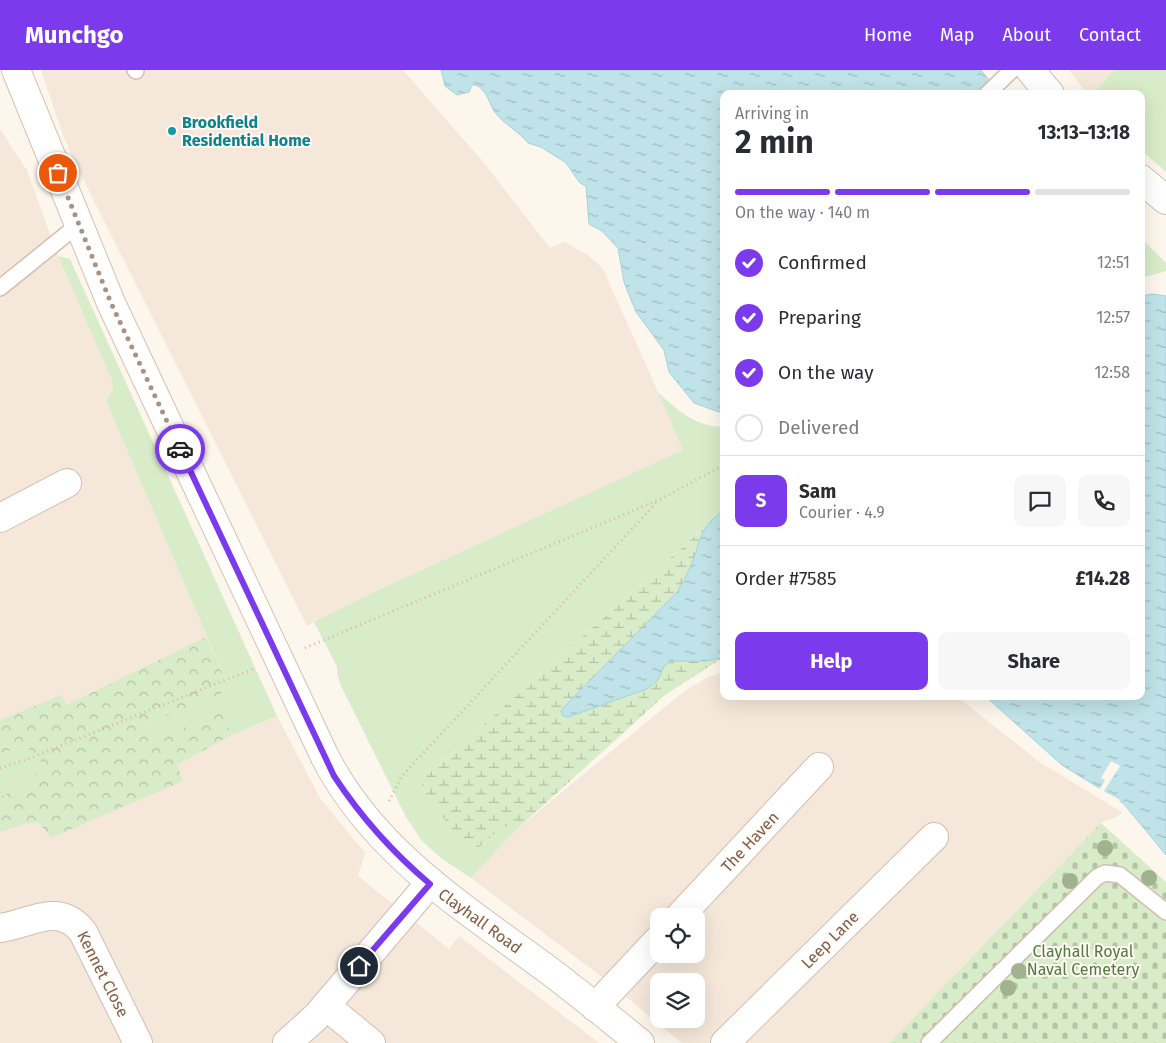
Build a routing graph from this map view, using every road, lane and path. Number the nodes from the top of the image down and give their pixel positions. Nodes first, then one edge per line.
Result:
1 (16, 70) edge
2 (1012, 70) edge
3 (1030, 70) edge
4 (991, 90) edge
5 (1047, 90) edge
6 (1145, 182) edge
7 (1166, 200) edge
8 (79, 224) junction
9 (0, 288) edge
10 (720, 467) edge
11 (67, 483) dead end
12 (660, 499) junction
13 (0, 518) edge
14 (279, 659) junction
15 (820, 767) dead end
16 (0, 768) edge
17 (374, 830) junction
18 (934, 837) dead end
19 (430, 884) junction
20 (688, 908) edge
21 (1166, 912) edge
22 (0, 928) edge
23 (650, 949) edge
24 (326, 1006) junction
25 (596, 1007) junction
26 (138, 1043) edge
27 (288, 1043) edge
28 (371, 1043) edge
29 (640, 1043) edge
30 (725, 1043) edge
31 (929, 1043) edge

1 - 8 street, Clayhall Road
2 - 4 lane
3 - 5 street
6 - 7 street
8 - 9 lane
8 - 14 street, Clayhall Road
10 - 12 path
11 - 13 street
12 - 14 path
12 - 17 path
14 - 16 path
14 - 17 street, Clayhall Road
15 - 20 street, The Haven
17 - 19 street, Clayhall Road
18 - 30 street, Leep Lane
19 - 24 street
19 - 25 street, Clayhall Road
21 - 31 lane
22 - 26 street, Kennet Close
23 - 25 street
24 - 27 street
24 - 28 street
25 - 29 street, Clayhall Road

